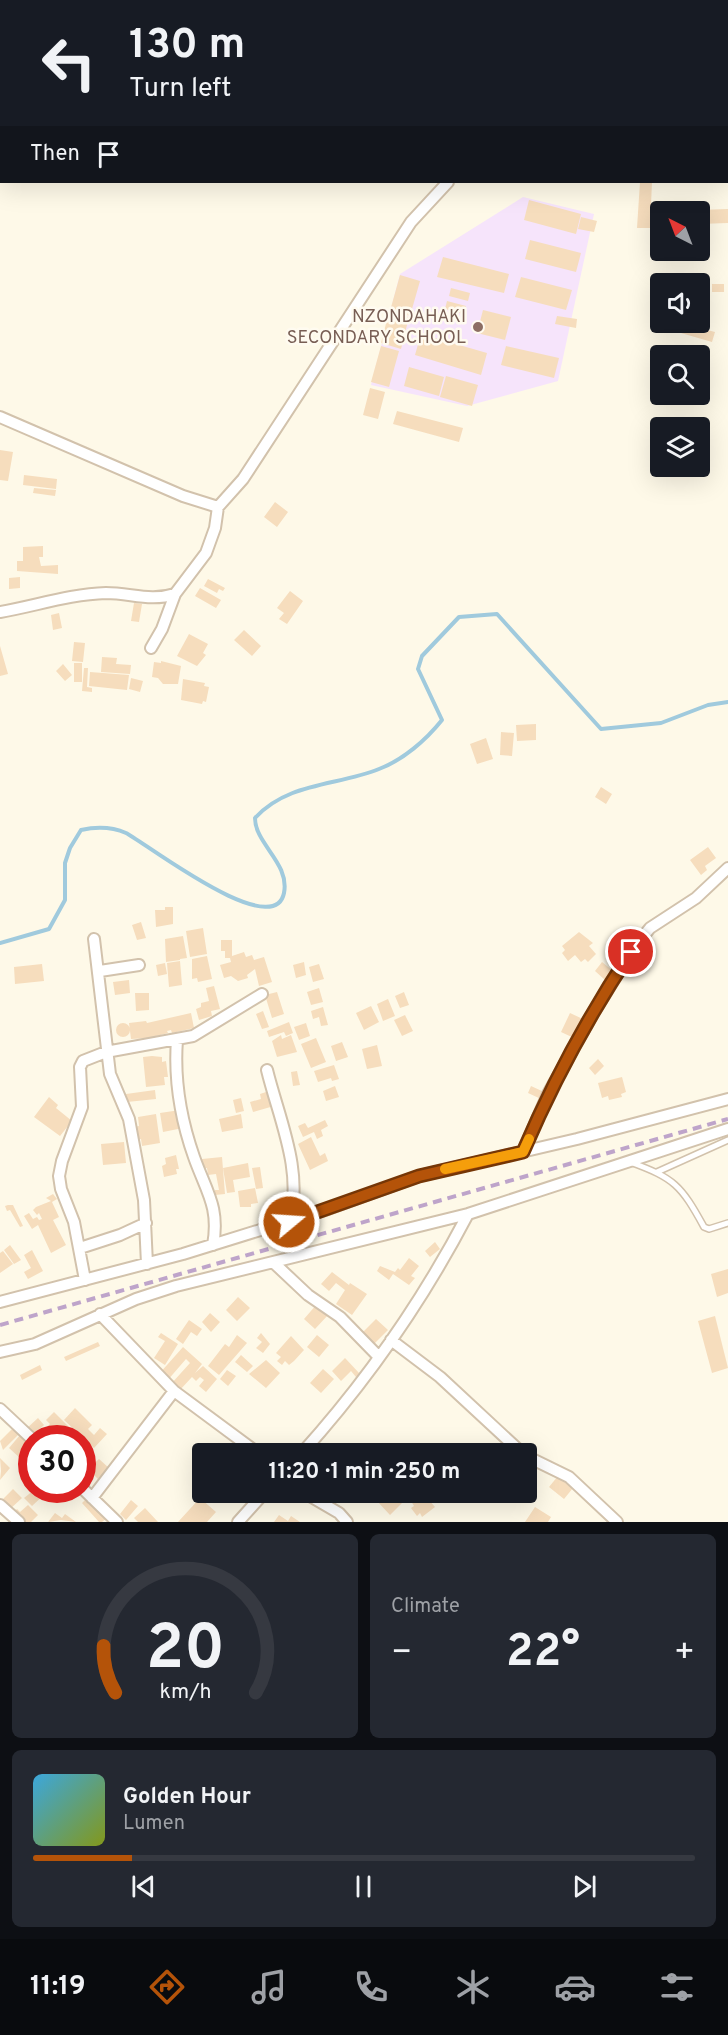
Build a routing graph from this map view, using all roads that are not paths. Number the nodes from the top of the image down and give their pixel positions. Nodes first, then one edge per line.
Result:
1 (447, 183) edge
2 (0, 417) edge
3 (218, 507) junction
4 (175, 594) junction
5 (0, 612) edge
6 (151, 648) dead end
7 (728, 868) edge
8 (94, 939) dead end
9 (139, 964) dead end
10 (100, 971) junction
11 (262, 994) dead end
12 (177, 1040) junction
13 (106, 1052) junction
14 (267, 1070) dead end
15 (728, 1099) edge
16 (728, 1129) edge
17 (728, 1140) edge
18 (523, 1152) junction
19 (628, 1162) junction
20 (657, 1172) junction
21 (468, 1214) junction
22 (289, 1222) junction
23 (146, 1223) junction
24 (728, 1223) edge
25 (213, 1245) junction
26 (80, 1248) junction
27 (274, 1263) junction
28 (147, 1264) junction
29 (85, 1280) junction
30 (0, 1302) edge
31 (100, 1314) junction
32 (391, 1340) junction
33 (0, 1352) edge
34 (379, 1357) junction
35 (174, 1391) junction
36 (0, 1409) edge
37 (18, 1425) edge
38 (244, 1443) edge
39 (311, 1443) edge
40 (512, 1443) edge
41 (537, 1461) edge
42 (96, 1493) edge
43 (96, 1502) edge
44 (255, 1503) edge
45 (321, 1503) edge
46 (0, 1505) edge
47 (19, 1522) edge
48 (117, 1522) edge
49 (238, 1522) edge
50 (347, 1522) edge
51 (617, 1522) edge

1 - 3 street
2 - 3 street
3 - 4 street
4 - 5 street
4 - 6 street
7 - 18 street
8 - 10 street
9 - 10 street
10 - 13 street
11 - 12 street
12 - 13 street
12 - 25 street
13 - 23 street
13 - 26 street
14 - 22 street
15 - 18 street
16 - 19 street
17 - 20 lane
18 - 22 street
19 - 20 lane
19 - 21 street
20 - 24 lane
21 - 27 street
21 - 32 street
22 - 25 street
23 - 26 street
23 - 28 street
25 - 28 street
26 - 29 street
27 - 31 street
27 - 34 street
28 - 29 street
29 - 30 street
31 - 33 street
31 - 35 street
32 - 34 street
32 - 40 street
34 - 39 street
35 - 38 street
35 - 42 street
36 - 37 street
41 - 51 street
43 - 48 street
44 - 49 street
45 - 50 street
46 - 47 street

